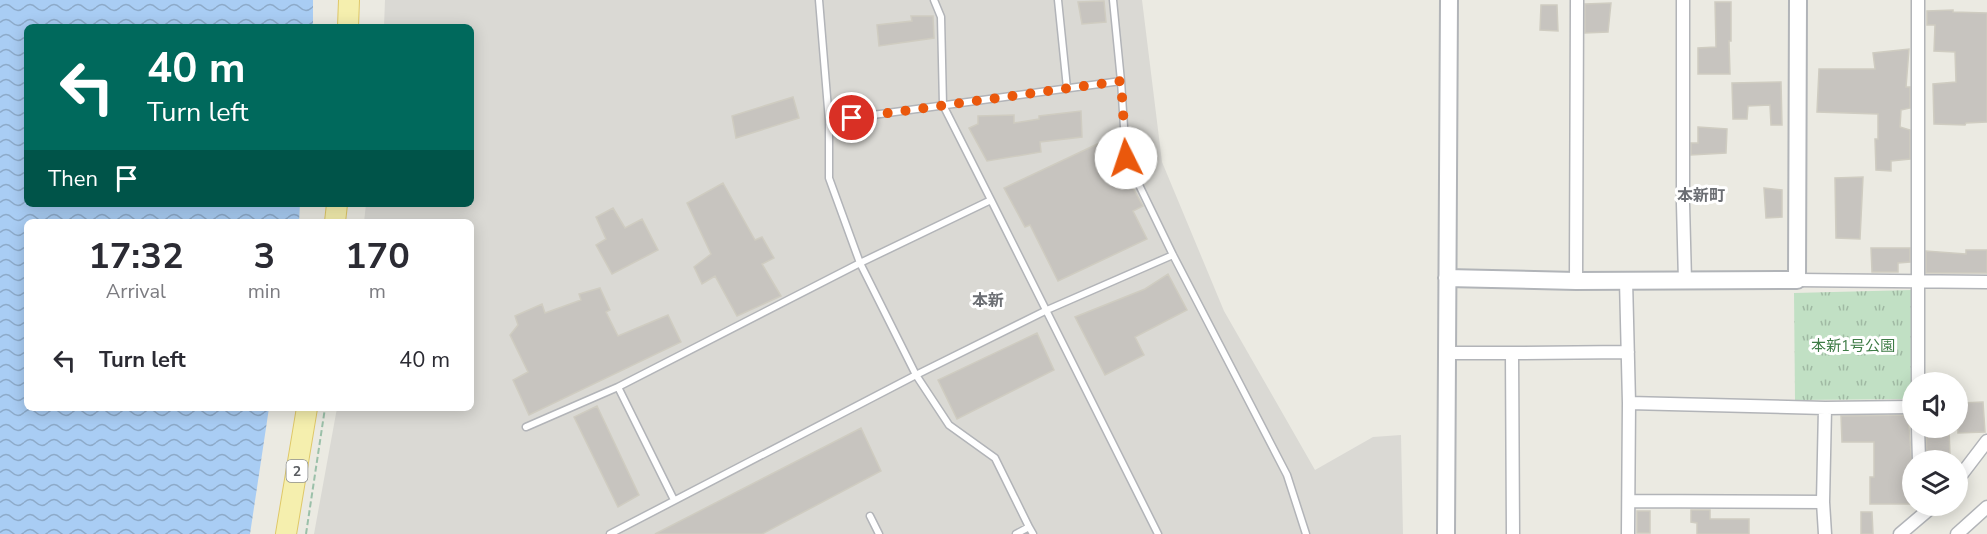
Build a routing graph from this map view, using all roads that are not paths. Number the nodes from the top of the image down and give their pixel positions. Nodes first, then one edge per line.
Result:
1 (349, 0) edge
2 (819, 0) edge
3 (934, 0) edge
4 (1058, 0) edge
5 (1113, 0) edge
6 (1449, 0) edge
7 (1577, 0) edge
8 (1683, 0) edge
9 (1798, 0) edge
10 (1918, 0) edge
11 (348, 24) edge
12 (1121, 81) junction
13 (1067, 88) junction
14 (943, 105) junction
15 (829, 121) junction
16 (991, 200) junction
17 (1173, 255) junction
18 (860, 263) junction
19 (1448, 278) junction
20 (1626, 280) junction
21 (1685, 280) junction
22 (1797, 280) junction
23 (1576, 281) junction
24 (1917, 282) junction
25 (1987, 282) edge
26 (1047, 310) junction
27 (1628, 352) junction
28 (1447, 353) junction
29 (1512, 353) junction
30 (1918, 372) edge
31 (916, 375) junction
32 (618, 387) junction
33 (1629, 403) junction
34 (1902, 407) edge
35 (1825, 408) junction
36 (307, 411) edge
37 (526, 427) dead end
38 (1986, 445) edge
39 (1968, 467) edge
40 (674, 500) junction
41 (1629, 501) junction
42 (1823, 502) junction
43 (1987, 507) edge
44 (870, 516) dead end
45 (1919, 516) edge
46 (1031, 531) edge
47 (286, 534) edge
48 (610, 534) edge
49 (879, 534) edge
50 (1016, 534) edge
51 (1158, 534) edge
52 (1306, 534) edge
53 (1446, 534) edge
54 (1513, 534) edge
55 (1628, 534) edge
56 (1825, 534) edge
57 (1900, 534) edge
58 (1957, 534) edge

1 - 11 main road
2 - 15 lane
3 - 14 lane
4 - 13 lane
5 - 12 lane
6 - 19 street
7 - 23 street
8 - 21 street
9 - 22 street
10 - 24 street
12 - 13 lane
12 - 17 lane
13 - 14 lane
14 - 15 lane
14 - 16 lane
15 - 18 lane
16 - 18 lane
16 - 26 lane
17 - 26 lane
17 - 52 lane
18 - 31 lane
18 - 32 lane
19 - 23 street
19 - 28 street
20 - 21 street
20 - 23 street
20 - 27 street
21 - 22 street
22 - 24 street
24 - 25 street
24 - 30 street
26 - 31 lane
26 - 51 lane
27 - 29 street
27 - 33 street
28 - 29 street
28 - 53 street
29 - 54 street
31 - 40 lane
31 - 46 lane
32 - 37 lane
32 - 40 lane
33 - 35 street
33 - 41 street
34 - 35 street
35 - 42 street
36 - 47 main road, 2
38 - 39 street
40 - 48 lane
41 - 42 street
41 - 55 street
42 - 56 street
43 - 58 street
44 - 49 lane
45 - 57 street
46 - 50 lane

